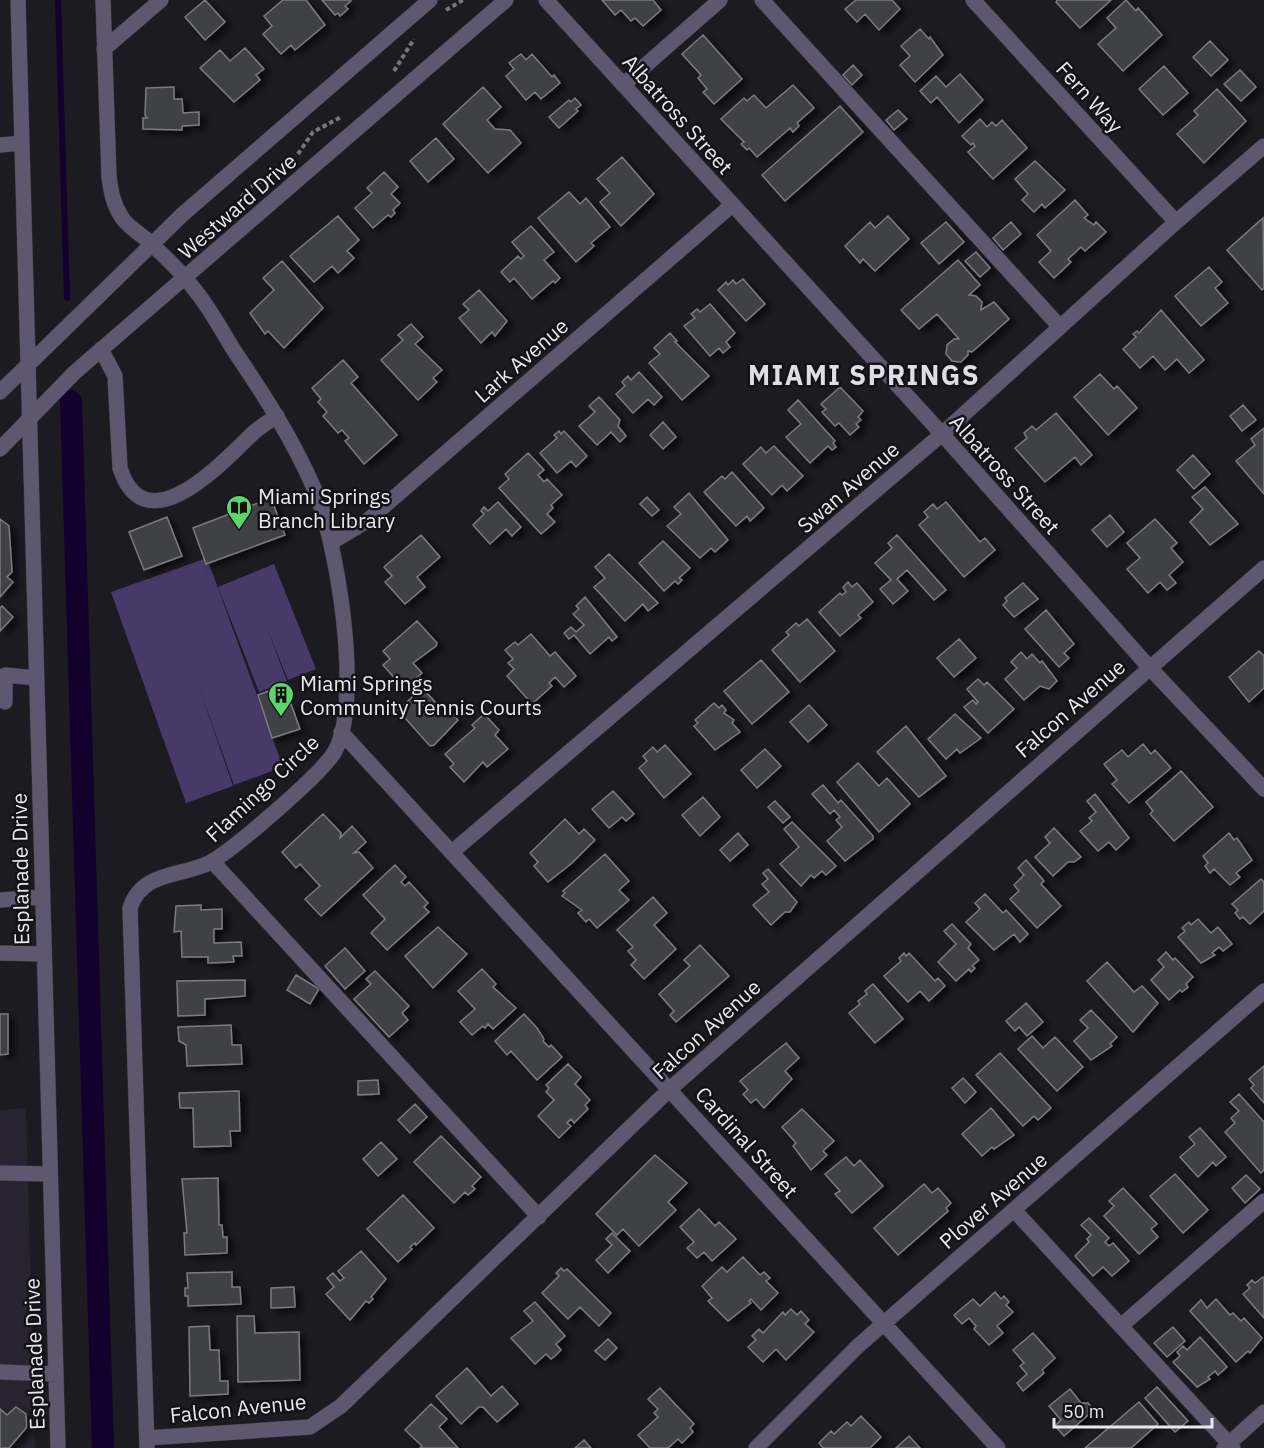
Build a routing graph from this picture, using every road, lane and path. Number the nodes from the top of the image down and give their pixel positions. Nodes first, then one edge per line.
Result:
1 (18, 0) edge
2 (103, 0) edge
3 (161, 0) edge
4 (430, 0) edge
5 (463, 0) edge
6 (506, 0) edge
7 (546, 0) edge
8 (720, 0) edge
9 (762, 0) edge
10 (973, 0) edge
11 (443, 12) dead end
12 (416, 36) dead end
13 (104, 49) junction
14 (392, 73) dead end
15 (623, 85) junction
16 (350, 110) dead end
17 (22, 143) junction
18 (0, 146) edge
19 (1264, 146) edge
20 (293, 159) dead end
21 (284, 168) dead end
22 (732, 205) junction
23 (1176, 222) junction
24 (195, 226) dead end
25 (201, 233) junction
26 (206, 238) dead end
27 (151, 243) junction
28 (186, 279) junction
29 (1060, 327) junction
30 (101, 349) junction
31 (29, 363) junction
32 (0, 392) edge
33 (31, 415) junction
34 (277, 416) junction
35 (942, 434) junction
36 (0, 449) edge
37 (332, 542) junction
38 (1264, 568) edge
39 (1149, 667) junction
40 (36, 678) junction
41 (5, 702) dead end
42 (341, 732) junction
43 (1263, 784) edge
44 (452, 852) junction
45 (212, 861) junction
46 (42, 897) junction
47 (0, 900) edge
48 (0, 953) edge
49 (43, 954) junction
50 (1264, 991) edge
51 (670, 1089) junction
52 (0, 1173) edge
53 (50, 1174) junction
54 (1264, 1201) edge
55 (1014, 1210) junction
56 (539, 1217) junction
57 (883, 1324) junction
58 (1121, 1326) junction
59 (0, 1372) edge
60 (56, 1374) junction
61 (1264, 1412) edge
62 (147, 1443) edge
63 (1228, 1447) edge
64 (58, 1448) edge
65 (756, 1448) edge
66 (998, 1448) edge

1 - 17 street, Esplanade Drive
2 - 13 street, Flamingo Circle
3 - 13 street
4 - 27 street, Westward Drive
5 - 11 path
6 - 28 street, Westward Drive
7 - 15 street, Albatross Street
8 - 15 street
9 - 29 street
10 - 23 street, Fern Way
12 - 14 path
13 - 27 street, Flamingo Circle
15 - 22 street, Albatross Street
16 - 20 path
17 - 18 street
17 - 31 street, Esplanade Drive
19 - 23 street, Swan Avenue
21 - 25 path
22 - 35 street, Albatross Street
22 - 37 street, Lark Avenue
23 - 29 street, Swan Avenue
24 - 25 path
25 - 26 path
27 - 28 street, Flamingo Circle
27 - 31 street, Westward Drive
28 - 30 street, Westward Drive
28 - 34 street, Flamingo Circle
29 - 35 street, Swan Avenue
30 - 33 street, Westward Drive
30 - 34 street
31 - 32 street, Westward Drive
31 - 33 street, Esplanade Drive
33 - 36 street, Westward Drive
33 - 40 street, Esplanade Drive
34 - 37 street, Flamingo Circle
35 - 39 street, Albatross Street
35 - 44 street, Swan Avenue
37 - 42 street, Flamingo Circle
38 - 39 street, Falcon Avenue
39 - 43 street, Albatross Street
39 - 51 street, Falcon Avenue
40 - 41 street
40 - 46 street, Esplanade Drive
42 - 44 street, Cardinal Street
42 - 45 street, Flamingo Circle
44 - 51 street, Cardinal Street
45 - 56 street
45 - 62 street, Flamingo Circle
46 - 47 street
46 - 49 street, Esplanade Drive
48 - 49 street
49 - 53 street, Esplanade Drive
50 - 55 street, Plover Avenue
51 - 56 street, Falcon Avenue
51 - 57 street, Cardinal Street
52 - 53 street
53 - 60 street, Esplanade Drive
54 - 58 street
55 - 57 street, Plover Avenue
55 - 58 street
56 - 62 street, Falcon Avenue
57 - 65 street, Plover Avenue
57 - 66 street, Cardinal Street
58 - 63 street
59 - 60 street
60 - 64 street, Esplanade Drive
61 - 63 street

